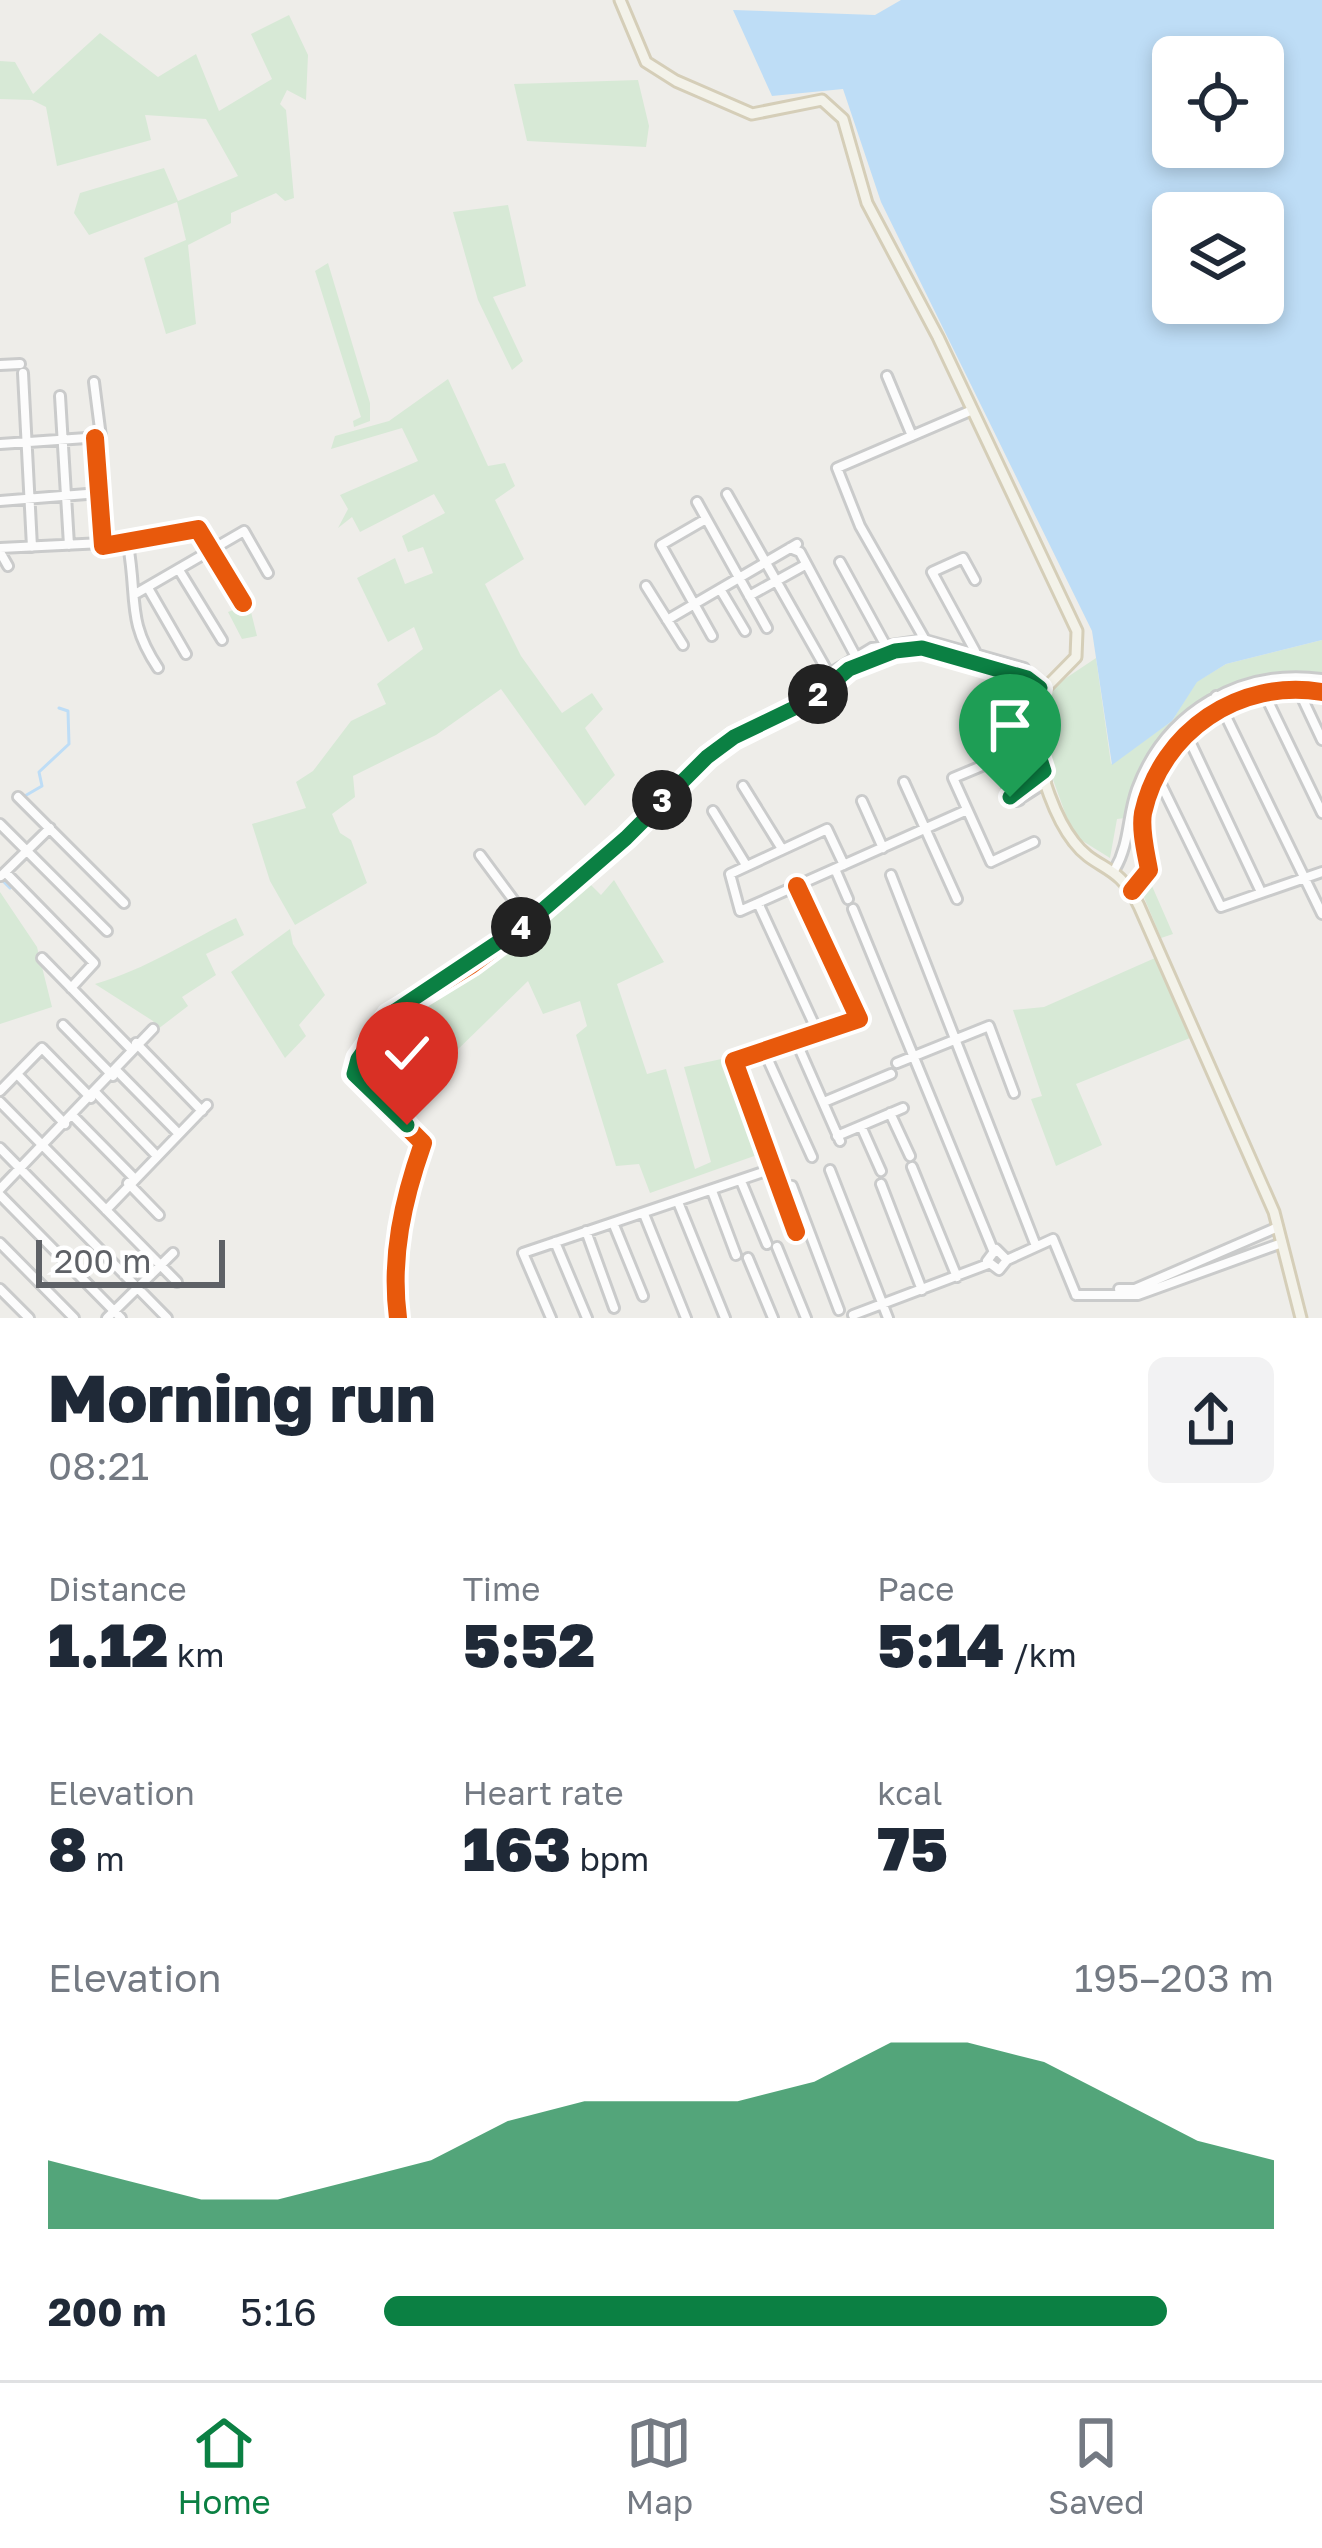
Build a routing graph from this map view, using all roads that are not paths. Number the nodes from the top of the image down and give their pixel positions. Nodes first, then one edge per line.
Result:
1 (620, 0) edge
2 (0, 365) edge
3 (887, 376) dead end
4 (94, 382) dead end
5 (60, 396) dead end
6 (970, 411) junction
7 (912, 436) junction
8 (95, 438) junction
9 (62, 440) junction
10 (28, 442) junction
11 (0, 444) edge
12 (99, 493) junction
13 (727, 494) dead end
14 (67, 496) junction
15 (30, 499) junction
16 (0, 501) edge
17 (697, 502) dead end
18 (706, 520) junction
19 (103, 543) junction
20 (70, 545) junction
21 (128, 545) junction
22 (32, 547) junction
23 (0, 550) edge
24 (211, 550) junction
25 (765, 562) junction
26 (840, 562) dead end
27 (8, 566) dead end
28 (805, 566) junction
29 (179, 570) junction
30 (268, 573) dead end
31 (739, 578) junction
32 (776, 580) junction
33 (975, 580) dead end
34 (646, 586) dead end
35 (148, 588) junction
36 (720, 589) junction
37 (137, 593) junction
38 (749, 596) junction
39 (243, 603) dead end
40 (693, 605) junction
41 (667, 620) junction
42 (767, 628) dead end
43 (745, 631) dead end
44 (712, 636) dead end
45 (222, 640) dead end
46 (925, 640) junction
47 (683, 645) dead end
48 (886, 646) junction
49 (147, 652) junction
50 (975, 652) junction
51 (186, 654) dead end
52 (855, 655) junction
53 (136, 660) dead end
54 (158, 668) dead end
55 (1322, 679) edge
56 (1036, 686) junction
57 (1298, 689) junction
58 (1263, 692) junction
59 (1322, 692) edge
60 (1216, 696) junction
61 (1222, 707) junction
62 (1187, 734) junction
63 (1322, 740) edge
64 (1046, 776) junction
65 (1158, 777) junction
66 (904, 782) dead end
67 (743, 786) dead end
68 (18, 797) dead end
69 (862, 801) dead end
70 (967, 810) junction
71 (712, 812) dead end
72 (1322, 813) edge
73 (0, 824) edge
74 (50, 828) junction
75 (926, 829) junction
76 (1034, 842) dead end
77 (883, 848) junction
78 (782, 849) junction
79 (27, 851) junction
80 (480, 855) dead end
81 (746, 865) junction
82 (840, 867) junction
83 (1115, 869) junction
84 (1322, 872) edge
85 (3, 873) edge
86 (891, 875) dead end
87 (1304, 877) junction
88 (797, 886) junction
89 (1132, 892) junction
90 (1262, 892) junction
91 (957, 899) dead end
92 (124, 903) dead end
93 (758, 903) junction
94 (1322, 914) edge
95 (530, 921) junction
96 (107, 931) dead end
97 (42, 958) dead end
98 (71, 988) junction
99 (63, 1025) dead end
100 (153, 1029) dead end
101 (818, 1033) junction
102 (955, 1040) junction
103 (796, 1041) junction
104 (134, 1046) junction
105 (764, 1052) junction
106 (916, 1056) junction
107 (897, 1063) dead end
108 (16, 1074) junction
109 (115, 1074) junction
110 (891, 1074) dead end
111 (0, 1091) edge
112 (1014, 1094) dead end
113 (94, 1096) junction
114 (0, 1102) edge
115 (824, 1102) junction
116 (903, 1108) dead end
117 (890, 1113) junction
118 (73, 1116) junction
119 (65, 1124) junction
120 (861, 1126) junction
121 (178, 1133) junction
122 (43, 1146) junction
123 (0, 1148) edge
124 (156, 1155) junction
125 (812, 1157) dead end
126 (20, 1169) junction
127 (772, 1169) junction
128 (830, 1170) dead end
129 (881, 1171) dead end
130 (130, 1180) junction
131 (741, 1180) junction
132 (881, 1184) dead end
133 (792, 1186) dead end
134 (712, 1191) junction
135 (0, 1192) edge
136 (678, 1202) junction
137 (106, 1210) junction
138 (644, 1214) junction
139 (159, 1215) dead end
140 (614, 1225) junction
141 (1278, 1227) junction
142 (586, 1231) junction
143 (796, 1232) dead end
144 (555, 1242) junction
145 (0, 1243) edge
146 (1282, 1243) junction
147 (766, 1244) dead end
148 (1036, 1246) junction
149 (777, 1247) dead end
150 (993, 1250) junction
151 (173, 1253) dead end
152 (736, 1255) dead end
153 (748, 1258) dead end
154 (1007, 1260) junction
155 (988, 1264) junction
156 (161, 1265) junction
157 (957, 1277) junction
158 (177, 1282) dead end
159 (138, 1288) junction
160 (0, 1289) edge
161 (922, 1290) junction
162 (1076, 1295) junction
163 (643, 1296) dead end
164 (883, 1305) junction
165 (614, 1308) dead end
166 (836, 1314) edge
167 (114, 1316) edge
168 (853, 1316) edge
169 (29, 1318) edge
170 (74, 1318) edge
171 (167, 1318) edge
172 (398, 1318) edge
173 (551, 1318) edge
174 (587, 1318) edge
175 (686, 1318) edge
176 (725, 1318) edge
177 (773, 1318) edge
178 (806, 1318) edge
179 (888, 1318) edge
180 (1301, 1318) edge

1 - 6 main road
2 - 10 street
3 - 7 street
4 - 8 street
5 - 9 street
6 - 7 street
6 - 56 main road
7 - 46 street
8 - 9 street
8 - 12 street
9 - 10 street
9 - 14 street
10 - 11 street
10 - 15 street
12 - 14 street
12 - 19 street
13 - 25 street
14 - 15 street
14 - 20 street
15 - 16 street
15 - 22 street
17 - 18 street
18 - 31 street
18 - 40 street
19 - 20 street
19 - 21 street
20 - 22 street
21 - 24 street
21 - 37 street
22 - 23 street
23 - 27 street
24 - 29 street
24 - 30 street
24 - 39 street
25 - 28 street
25 - 31 street
25 - 32 street
26 - 48 street
28 - 32 street
28 - 52 street
29 - 35 street
29 - 45 street
31 - 36 street
31 - 38 street
32 - 38 street
32 - 52 street
33 - 50 street
34 - 41 street
35 - 37 street
35 - 51 street
36 - 40 street
36 - 43 street
37 - 49 street
38 - 42 street
40 - 41 street
40 - 44 street
41 - 47 street
46 - 48 street
46 - 50 street
48 - 52 street
49 - 53 street
49 - 54 street
50 - 56 street
55 - 60 street
56 - 64 main road
56 - 95 street
57 - 58 street
57 - 59 street
57 - 63 street
58 - 61 street
58 - 72 street
60 - 61 street
60 - 83 street
61 - 62 street
61 - 87 street
62 - 65 street
62 - 90 street
64 - 70 street
64 - 83 main road
65 - 89 street
65 - 90 street
66 - 75 street
67 - 78 street
68 - 74 street
69 - 77 street
70 - 75 street
70 - 76 street
71 - 81 street
73 - 79 street
74 - 79 street
74 - 92 street
75 - 77 street
75 - 91 street
77 - 82 street
78 - 81 street
78 - 82 street
79 - 85 street
79 - 96 street
80 - 95 street
81 - 93 street
82 - 88 street
82 - 106 street
83 - 89 main road
84 - 87 street
85 - 98 street
86 - 102 street
87 - 90 street
87 - 94 street
88 - 93 street
88 - 101 street
89 - 141 main road
93 - 101 street
95 - 172 street
97 - 98 street
98 - 104 street
99 - 109 street
100 - 104 street
101 - 103 street
102 - 106 street
102 - 112 street
102 - 148 street
103 - 105 street
103 - 115 street
104 - 109 street
104 - 121 street
105 - 125 street
105 - 127 street
106 - 107 street
106 - 150 street
108 - 111 street
108 - 113 street
108 - 119 street
109 - 113 street
109 - 121 street
110 - 115 street
113 - 118 street
113 - 124 street
114 - 122 street
115 - 120 street
116 - 117 street
117 - 120 street
117 - 157 street
118 - 119 street
118 - 130 street
119 - 122 street
120 - 129 street
121 - 124 street
122 - 126 street
122 - 137 street
123 - 126 street
124 - 130 street
126 - 135 street
126 - 159 street
127 - 131 street
127 - 143 street
128 - 164 street
130 - 137 street
130 - 139 street
131 - 134 street
131 - 147 street
132 - 161 street
133 - 166 street
134 - 136 street
134 - 152 street
135 - 167 street
136 - 138 street
136 - 176 street
137 - 156 street
138 - 140 street
138 - 175 street
140 - 142 street
140 - 163 street
141 - 146 main road
141 - 162 street
142 - 144 street
142 - 165 street
144 - 173 street
144 - 174 street
145 - 170 street
146 - 162 street
146 - 180 main road
148 - 154 street
148 - 162 street
149 - 178 street
150 - 154 street
150 - 155 street
151 - 156 street
153 - 177 street
154 - 155 street
155 - 157 street
156 - 158 street
156 - 159 street
157 - 161 street
159 - 167 street
159 - 171 street
160 - 169 street
161 - 164 street
164 - 168 street
164 - 179 street
166 - 168 street

